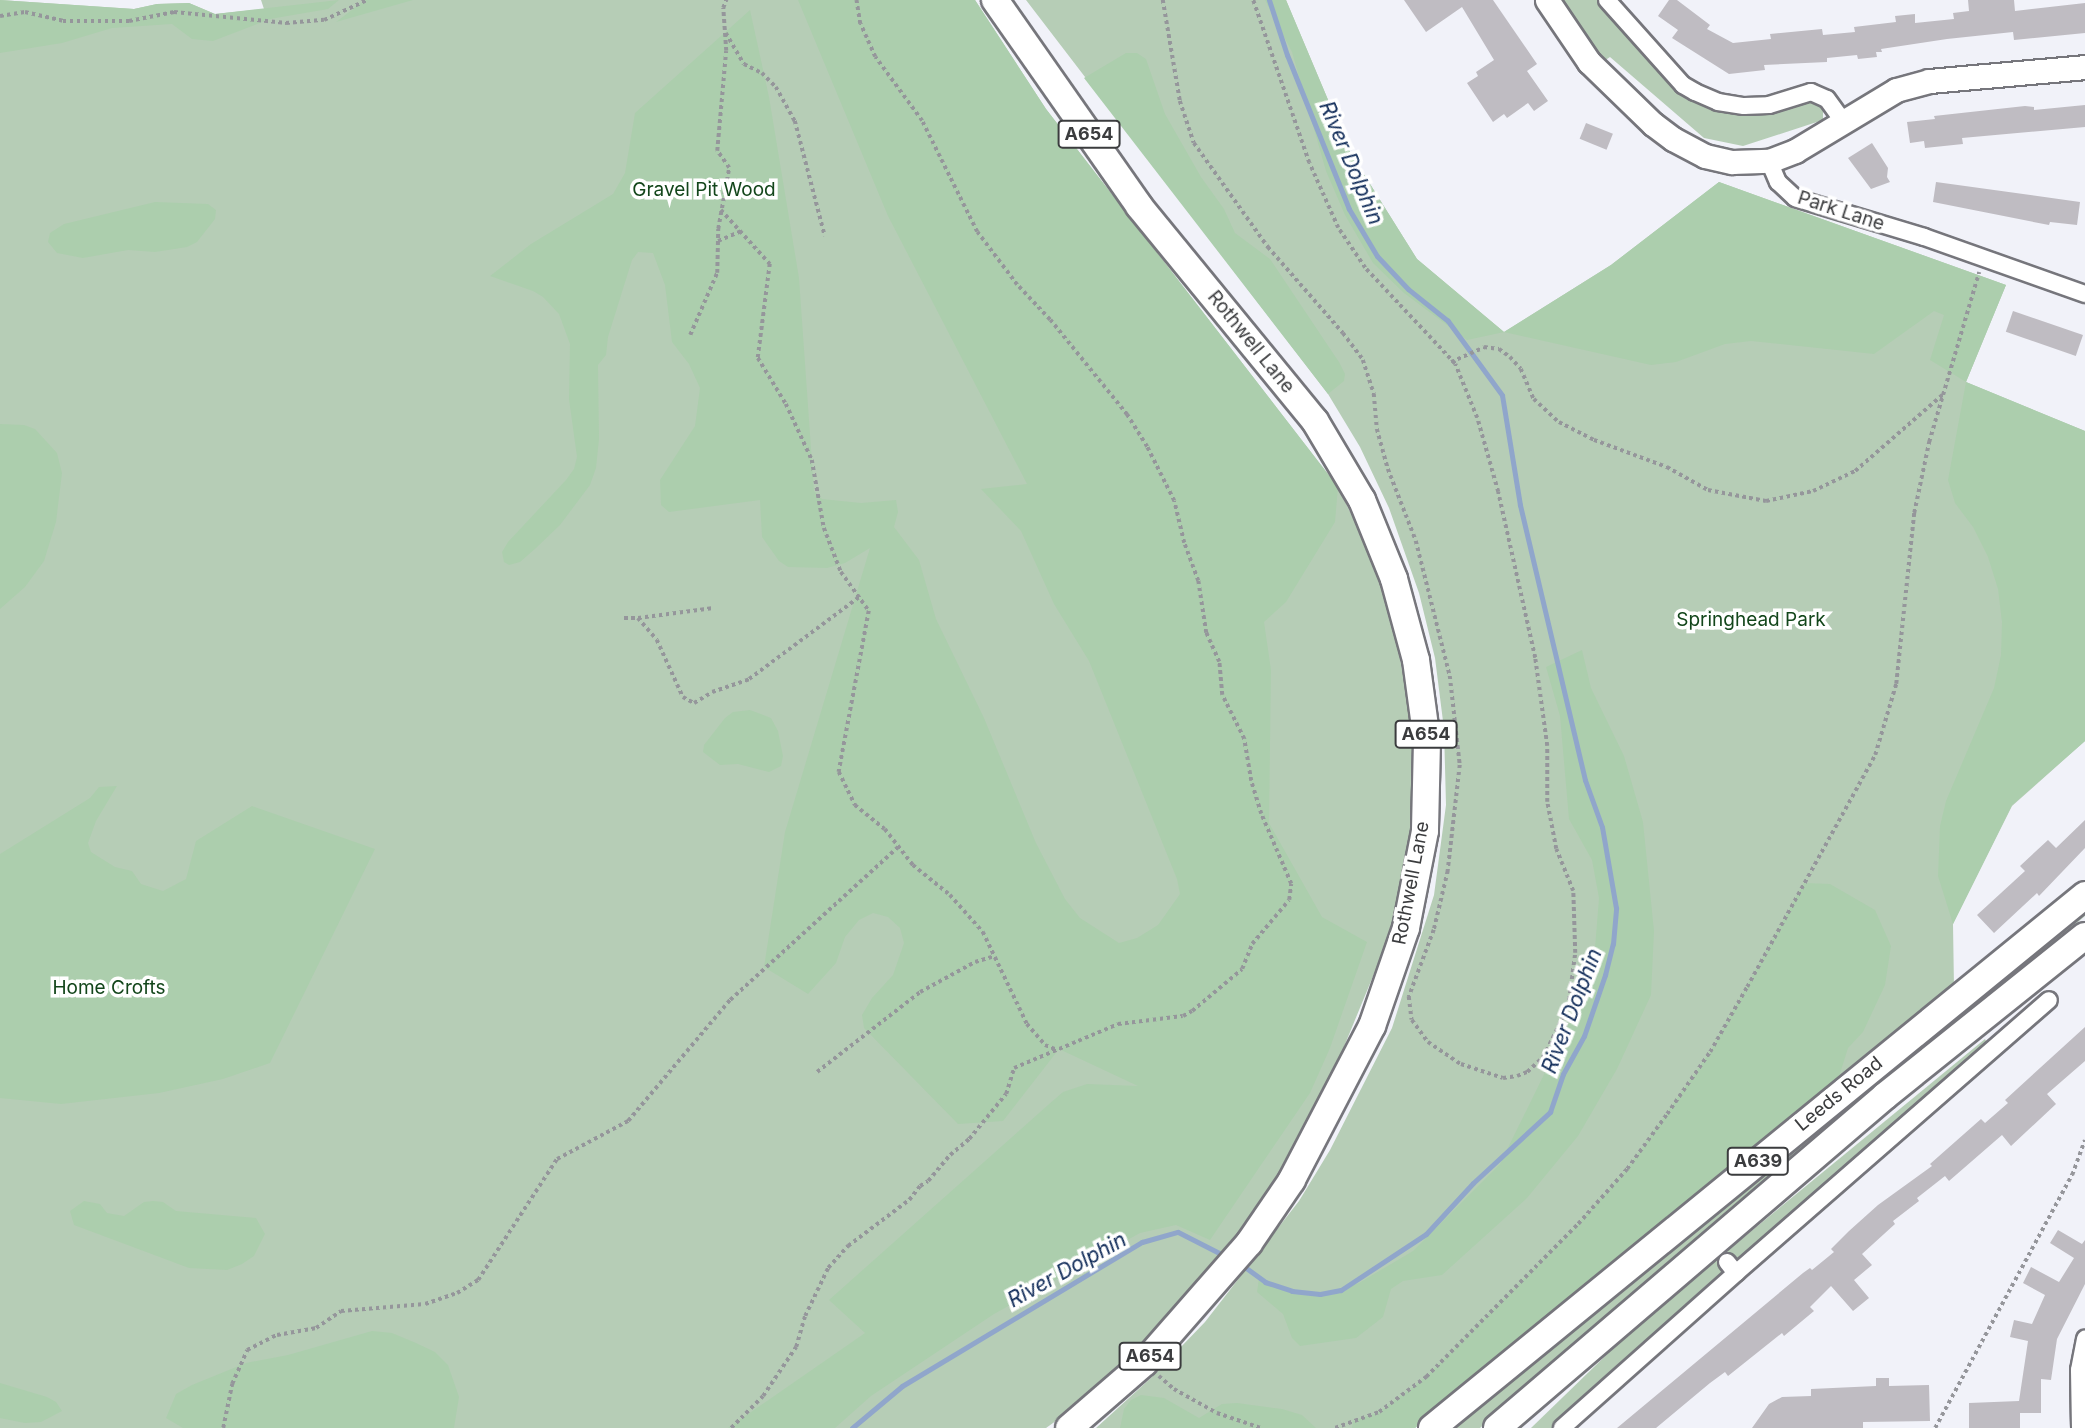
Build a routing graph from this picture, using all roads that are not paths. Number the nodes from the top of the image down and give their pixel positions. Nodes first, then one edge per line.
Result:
1 (995, 0) edge
2 (1547, 0) edge
3 (1607, 0) edge
4 (2085, 67) edge
5 (1844, 122) junction
6 (1769, 161) junction
7 (2085, 294) edge
8 (2085, 895) edge
9 (2085, 936) edge
10 (2049, 1000) dead end
11 (2085, 1339) edge
12 (1069, 1428) edge
13 (1432, 1428) edge
14 (1497, 1428) edge
15 (1562, 1428) edge
16 (2080, 1428) edge

1 - 12 main road, Rothwell Lane / A654
2 - 6 street
3 - 5 street
4 - 5 street
5 - 6 street
6 - 7 street, Park Lane
8 - 13 main road, Leeds Road / A639
9 - 14 main road, Leeds Road / A639
10 - 15 street
11 - 16 street

